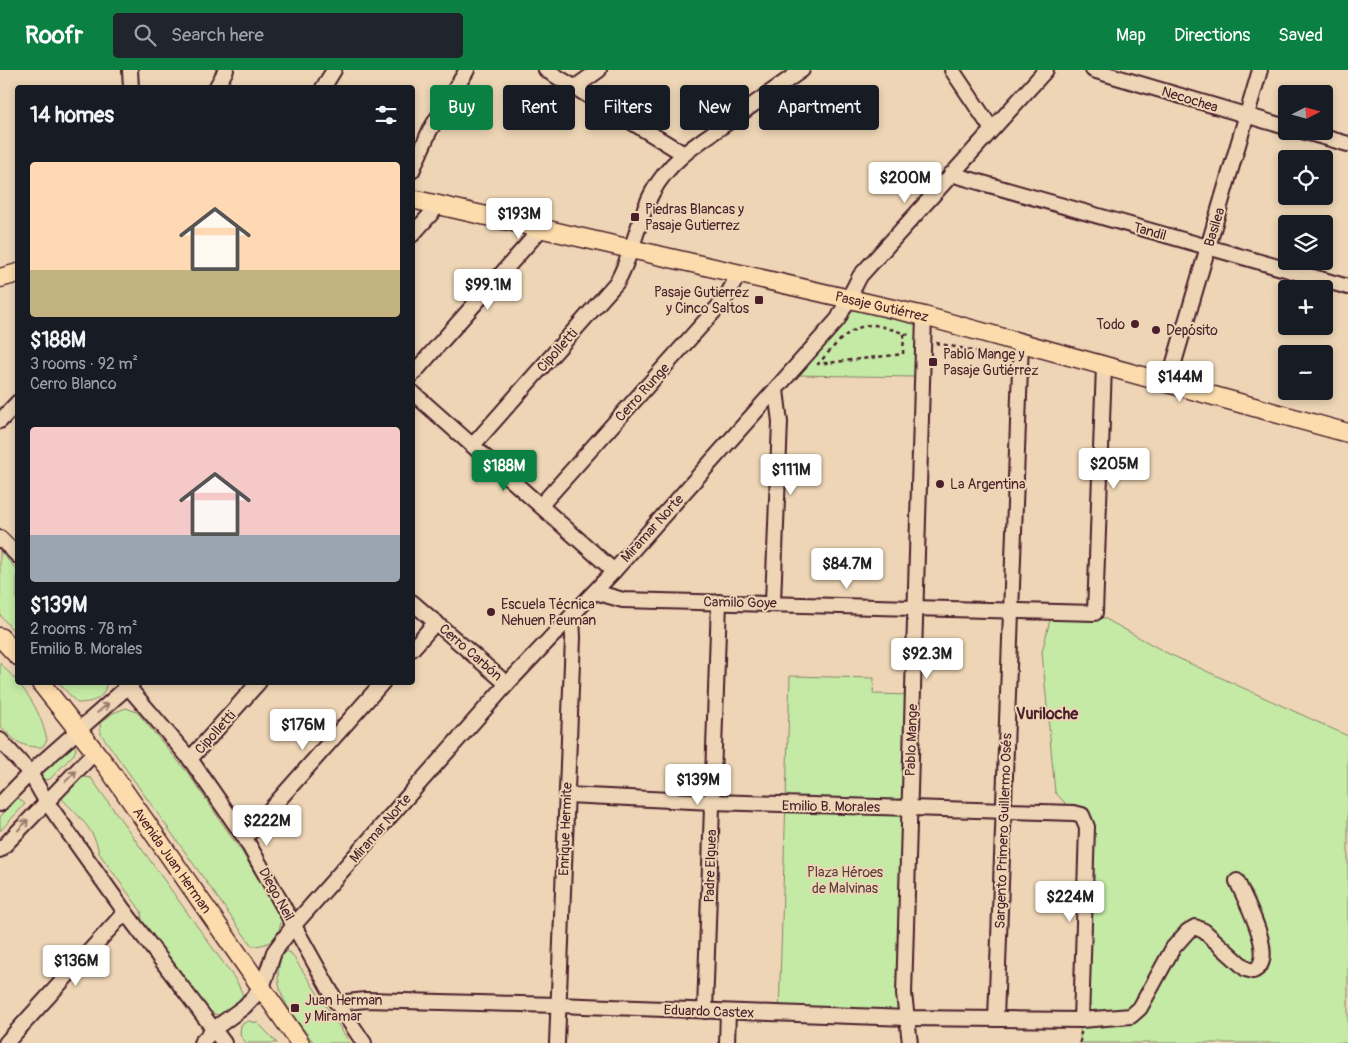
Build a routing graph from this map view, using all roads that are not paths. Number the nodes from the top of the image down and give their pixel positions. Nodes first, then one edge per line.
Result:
1 (130, 70) edge
2 (226, 70) edge
3 (334, 70) edge
4 (467, 70) edge
5 (546, 70) edge
6 (599, 70) edge
7 (802, 70) edge
8 (952, 70) edge
9 (1046, 70) edge
10 (1093, 70) edge
11 (1260, 70) edge
12 (131, 85) edge
13 (218, 85) edge
14 (325, 85) edge
15 (569, 85) edge
16 (575, 87) edge
17 (575, 89) edge
18 (1248, 116) junction
19 (1278, 125) edge
20 (992, 128) junction
21 (1333, 140) edge
22 (1348, 144) edge
23 (684, 154) junction
24 (415, 165) edge
25 (952, 174) junction
26 (415, 200) edge
27 (438, 206) junction
28 (541, 229) junction
29 (415, 232) edge
30 (1208, 248) junction
31 (632, 250) junction
32 (15, 274) edge
33 (738, 275) junction
34 (0, 278) edge
35 (1348, 287) edge
36 (848, 300) junction
37 (924, 316) junction
38 (1021, 342) junction
39 (1104, 366) junction
40 (415, 372) edge
41 (1168, 383) junction
42 (776, 390) junction
43 (415, 395) edge
44 (15, 405) edge
45 (0, 421) edge
46 (1348, 433) edge
47 (473, 445) junction
48 (541, 505) junction
49 (614, 571) junction
50 (595, 592) junction
51 (719, 602) junction
52 (773, 602) junction
53 (415, 604) edge
54 (915, 607) junction
55 (1011, 611) junction
56 (572, 616) junction
57 (436, 622) junction
58 (0, 637) edge
59 (415, 646) edge
60 (15, 653) edge
61 (507, 684) junction
62 (42, 685) edge
63 (127, 685) edge
64 (129, 685) edge
65 (256, 685) edge
66 (379, 685) edge
67 (78, 729) junction
68 (0, 740) edge
69 (96, 751) junction
70 (190, 759) junction
71 (30, 773) junction
72 (567, 795) junction
73 (46, 801) junction
74 (712, 802) junction
75 (0, 804) edge
76 (910, 808) junction
77 (1003, 811) junction
78 (245, 838) junction
79 (0, 850) edge
80 (1237, 881) dead end
81 (125, 912) junction
82 (294, 925) junction
83 (262, 988) junction
84 (337, 1003) junction
85 (558, 1005) junction
86 (705, 1011) junction
87 (728, 1012) junction
88 (907, 1018) junction
89 (996, 1019) junction
90 (1081, 1020) junction
91 (214, 1029) junction
92 (6, 1043) edge
93 (201, 1043) edge
94 (224, 1043) edge
95 (300, 1043) edge
96 (364, 1043) edge
97 (557, 1043) edge
98 (727, 1043) edge
99 (910, 1043) edge

1 - 12 street
2 - 13 street
3 - 14 street
4 - 24 street
5 - 15 street
6 - 16 street
7 - 23 street, Cipolletti
8 - 20 street
9 - 20 street, Miramar Norte
10 - 18 street, Necochea
11 - 18 street, Basilea
17 - 23 street
18 - 19 street, Necochea
18 - 30 street, Basilea
20 - 25 street, Miramar Norte
21 - 22 street
23 - 31 street, Cipolletti
25 - 30 street, Tandil
25 - 36 street, Miramar Norte
26 - 27 main road, Pasaje Gutiérrez
27 - 28 main road, Pasaje Gutiérrez
27 - 29 street
28 - 31 main road, Pasaje Gutiérrez
28 - 40 street
30 - 35 street, Tandil
30 - 41 street, Basilea
31 - 33 main road, Pasaje Gutiérrez
31 - 47 street, Cipolletti
32 - 34 main road
33 - 36 main road, Pasaje Gutiérrez
33 - 48 street, Cerro Runge
36 - 37 main road, Pasaje Gutiérrez
36 - 42 street, Miramar Norte
37 - 38 main road, Pasaje Gutiérrez
37 - 54 street, Pablo Mange
38 - 39 main road, Pasaje Gutiérrez
38 - 55 street, Sargento Primero Guillermo Osés
39 - 41 main road, Pasaje Gutiérrez
39 - 55 street, Camilo Goye
41 - 46 main road, Pasaje Gutiérrez
42 - 49 street, Miramar Norte
42 - 52 street
43 - 47 street
44 - 45 street
47 - 48 street
48 - 49 street
49 - 50 street, Miramar Norte
50 - 51 street, Camilo Goye
50 - 56 street, Miramar Norte
51 - 52 street, Camilo Goye
51 - 74 street, Padre Elguea
52 - 54 street, Camilo Goye
53 - 57 street, Cerro Carbón
54 - 55 street, Camilo Goye
54 - 76 street, Pablo Mange
55 - 77 street, Sargento Primero Guillermo Osés
56 - 61 street, Miramar Norte
56 - 72 street, Enrique Hermite
57 - 59 street
57 - 61 street, Cerro Carbón
58 - 60 main road
61 - 82 street, Miramar Norte
62 - 67 main road, Avenida Juan Herman
67 -> 63 street
64 - 70 street, Diego Neil
65 - 70 street, Cipolletti
66 - 78 street
67 - 69 main road, Avenida Juan Herman
67 - 71 street
68 - 71 street
73 -> 69 street
69 - 83 main road, Avenida Juan Herman
70 - 78 street, Diego Neil
71 - 73 street
71 - 75 street
72 - 74 street, Emilio B. Morales
72 - 85 street, Enrique Hermite
79 -> 73 street
73 - 81 street
74 - 76 street, Emilio B. Morales
74 - 86 street, Padre Elguea
76 - 77 street, Emilio B. Morales
76 - 88 street, Pablo Mange
77 - 89 street, Sargento Primero Guillermo Osés
77 - 90 street, Emilio B. Morales
78 - 82 street, Diego Neil
80 - 90 street, Eduardo Castex
81 - 91 street
81 - 92 street
82 - 83 street, Miramar Norte
82 - 84 street, Diego Neil
83 - 91 street
83 - 95 main road, Avenida Juan Herman
84 - 85 street, Eduardo Castex
84 - 96 street, Diego Neil
85 - 86 street, Eduardo Castex
85 - 97 street, Enrique Hermite
86 - 87 street, Eduardo Castex
87 - 88 street, Eduardo Castex
87 - 98 street
88 - 89 street, Eduardo Castex
88 - 99 street, Pablo Mange
89 - 90 street, Eduardo Castex
91 - 93 street
91 - 94 street

